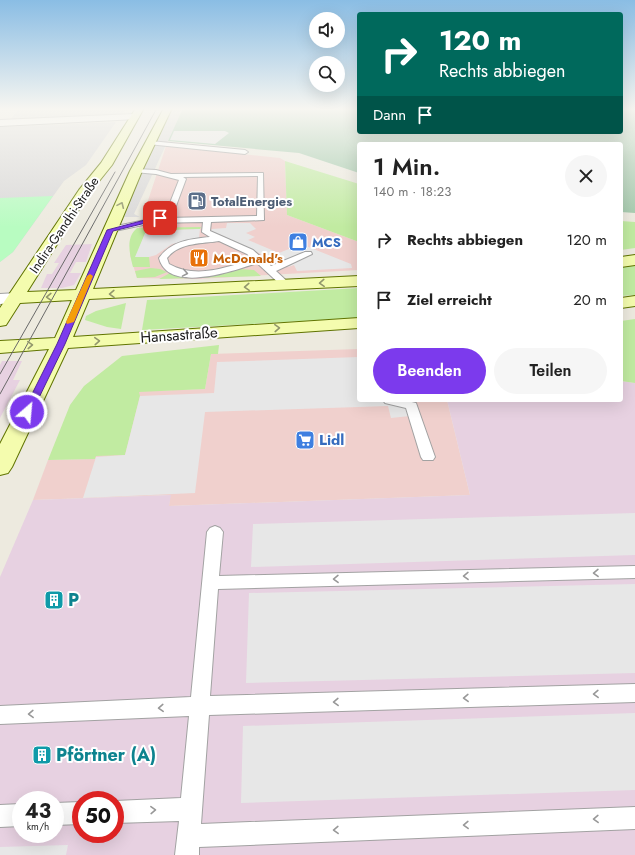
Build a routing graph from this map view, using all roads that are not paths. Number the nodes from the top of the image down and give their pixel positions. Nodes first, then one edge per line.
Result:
1 (116, 148) edge
2 (148, 148) edge
3 (202, 148) edge
4 (245, 152) dead end
5 (136, 171) junction
6 (174, 175) junction
7 (207, 220) junction
8 (152, 221) junction
9 (110, 230) junction
10 (218, 239) junction
11 (308, 254) dead end
12 (259, 260) junction
13 (635, 260) edge
14 (623, 262) edge
15 (269, 270) junction
16 (357, 281) edge
17 (286, 285) junction
18 (82, 295) junction
19 (8, 298) edge
20 (635, 301) edge
21 (623, 303) edge
22 (0, 321) edge
23 (357, 323) edge
24 (61, 344) junction
25 (0, 347) edge
26 (397, 402) edge
27 (428, 457) dead end
28 (0, 467) edge
29 (214, 532) dead end
30 (635, 572) edge
31 (210, 582) junction
32 (635, 693) edge
33 (200, 706) junction
34 (0, 715) edge
35 (191, 809) junction
36 (124, 812) edge
37 (12, 815) edge
38 (0, 816) edge
39 (635, 818) edge
40 (188, 846) edge

1 - 19 main road, Indira-Gandhi-Straße
2 - 5 main road
3 - 4 lane
5 - 6 lane
9 -> 5 main road
6 - 7 lane
6 - 8 lane
7 - 8 lane
7 - 10 lane
8 - 9 lane
9 - 18 main road
10 - 12 lane
10 -> 12 lane
11 - 15 lane
12 - 15 lane
13 - 14 main road
15 - 17 lane
16 -> 17 main road
17 -> 18 main road
18 -> 19 main road
18 - 24 main road
19 - 22 main road, Indira-Gandhi-Straße
20 - 21 main road
24 -> 23 main road, Hansastraße
25 -> 24 main road, Hansastraße
24 - 28 main road
26 - 27 lane
29 - 31 lane
30 -> 31 lane
31 - 33 lane
32 -> 33 lane
33 -> 34 lane
33 - 35 lane
36 -> 35 lane
35 - 40 lane
37 - 38 lane
39 -> 40 lane

